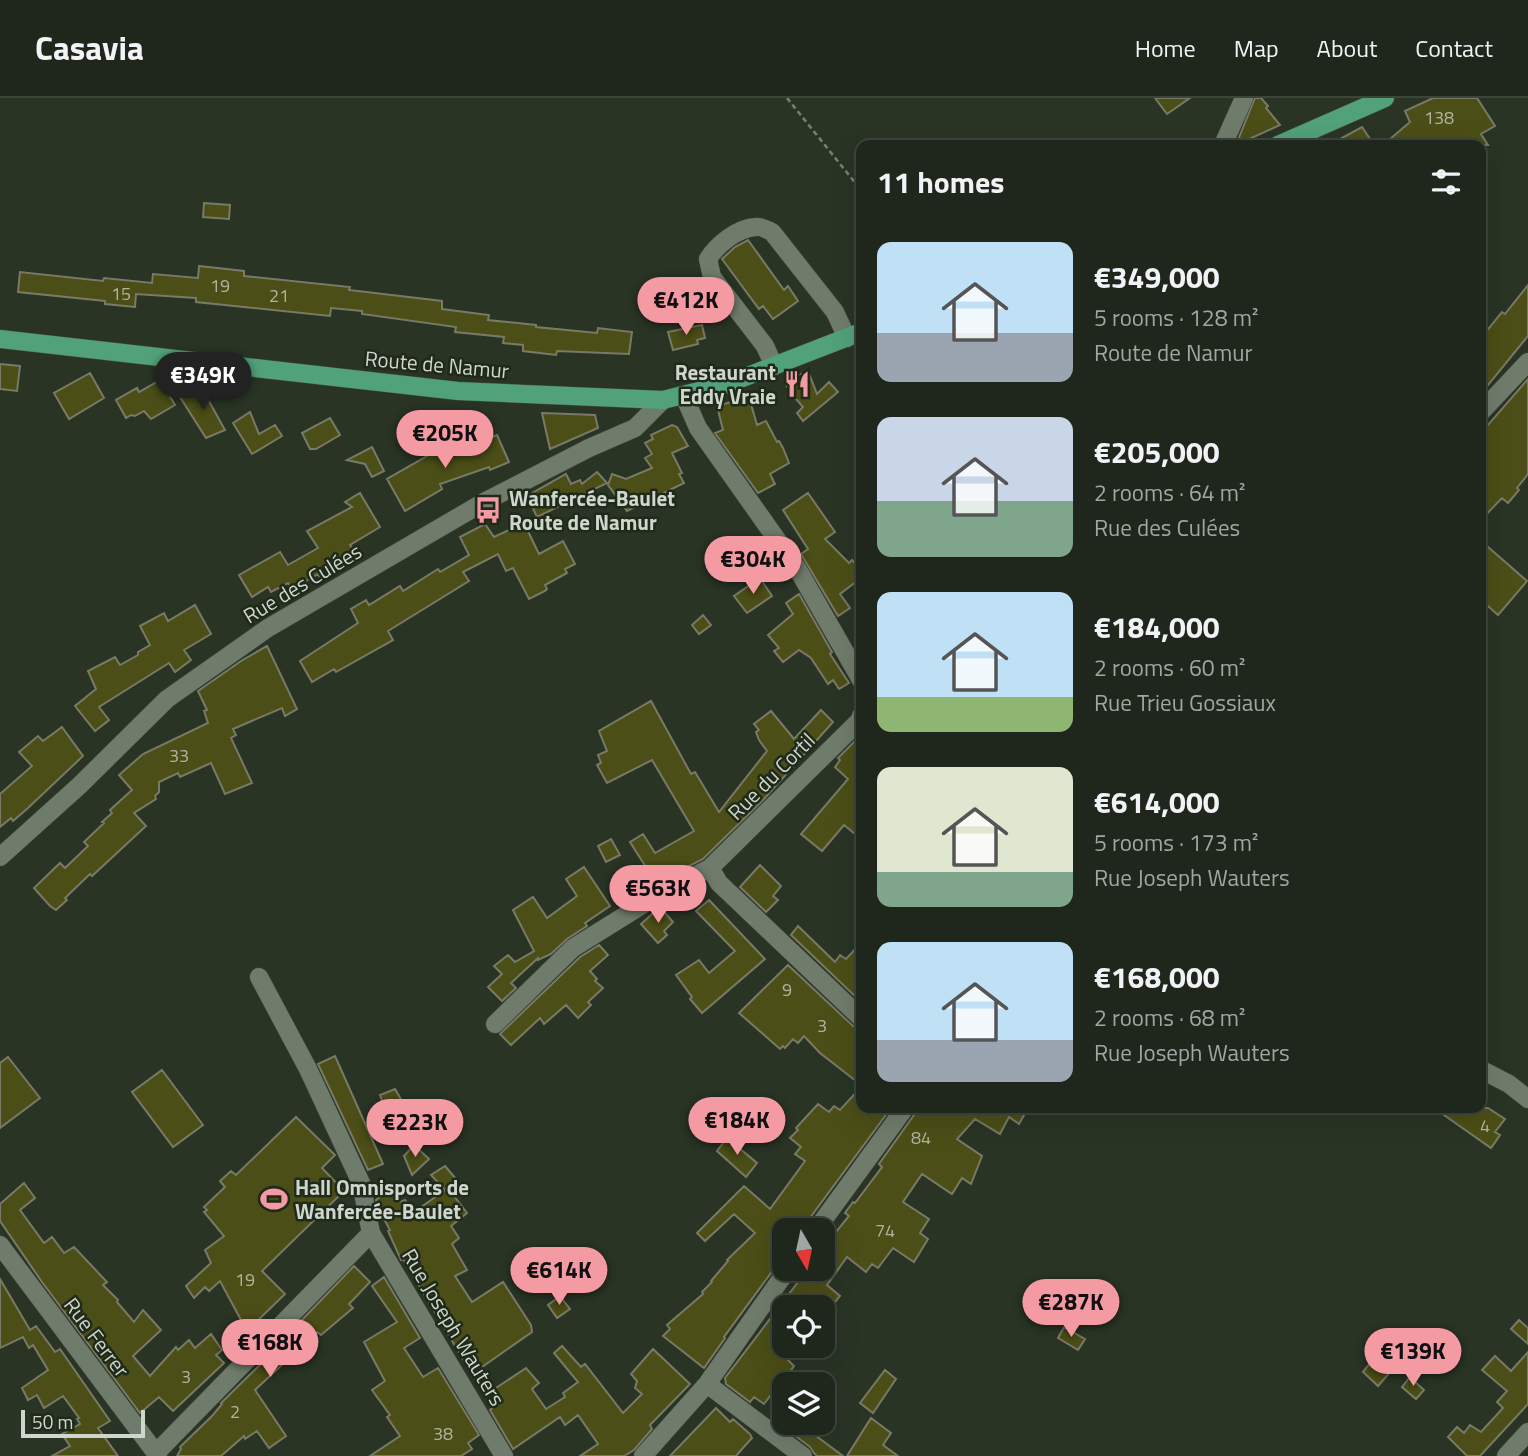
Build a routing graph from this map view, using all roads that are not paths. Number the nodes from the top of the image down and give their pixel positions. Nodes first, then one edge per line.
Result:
1 (1244, 98) edge
2 (1385, 98) edge
3 (1225, 140) edge
4 (1289, 140) edge
5 (854, 335) edge
6 (0, 339) edge
7 (1528, 362) edge
8 (774, 366) junction
9 (684, 396) junction
10 (663, 400) junction
11 (1486, 407) edge
12 (856, 671) edge
13 (856, 724) edge
14 (0, 858) edge
15 (710, 868) junction
16 (259, 977) dead end
17 (856, 1013) edge
18 (495, 1024) dead end
19 (1486, 1072) edge
20 (1528, 1099) edge
21 (901, 1113) edge
22 (825, 1218) edge
23 (371, 1233) junction
24 (0, 1245) edge
25 (780, 1281) edge
26 (707, 1384) junction
27 (1528, 1433) edge
28 (157, 1454) edge
29 (504, 1456) edge
30 (643, 1456) edge
31 (803, 1456) edge
32 (1506, 1456) edge

1 - 3 street
2 - 4 main road
5 - 8 main road, Route de Namur
5 - 8 street
6 - 10 main road, Route de Namur
7 - 11 street
8 - 9 main road, Route de Namur
9 - 10 main road, Route de Namur
9 - 12 street
10 - 14 street, Rue des Culées
13 - 15 street, Rue du Cortil
15 - 17 street
15 - 18 street, Rue du Cortil
16 - 23 street, Rue Joseph Wauters
19 - 20 street
21 - 22 street
23 - 28 street
23 - 29 street, Rue Joseph Wauters
24 - 28 street, Rue Ferrer
25 - 26 street
26 - 30 street
26 - 31 street
27 - 32 street

